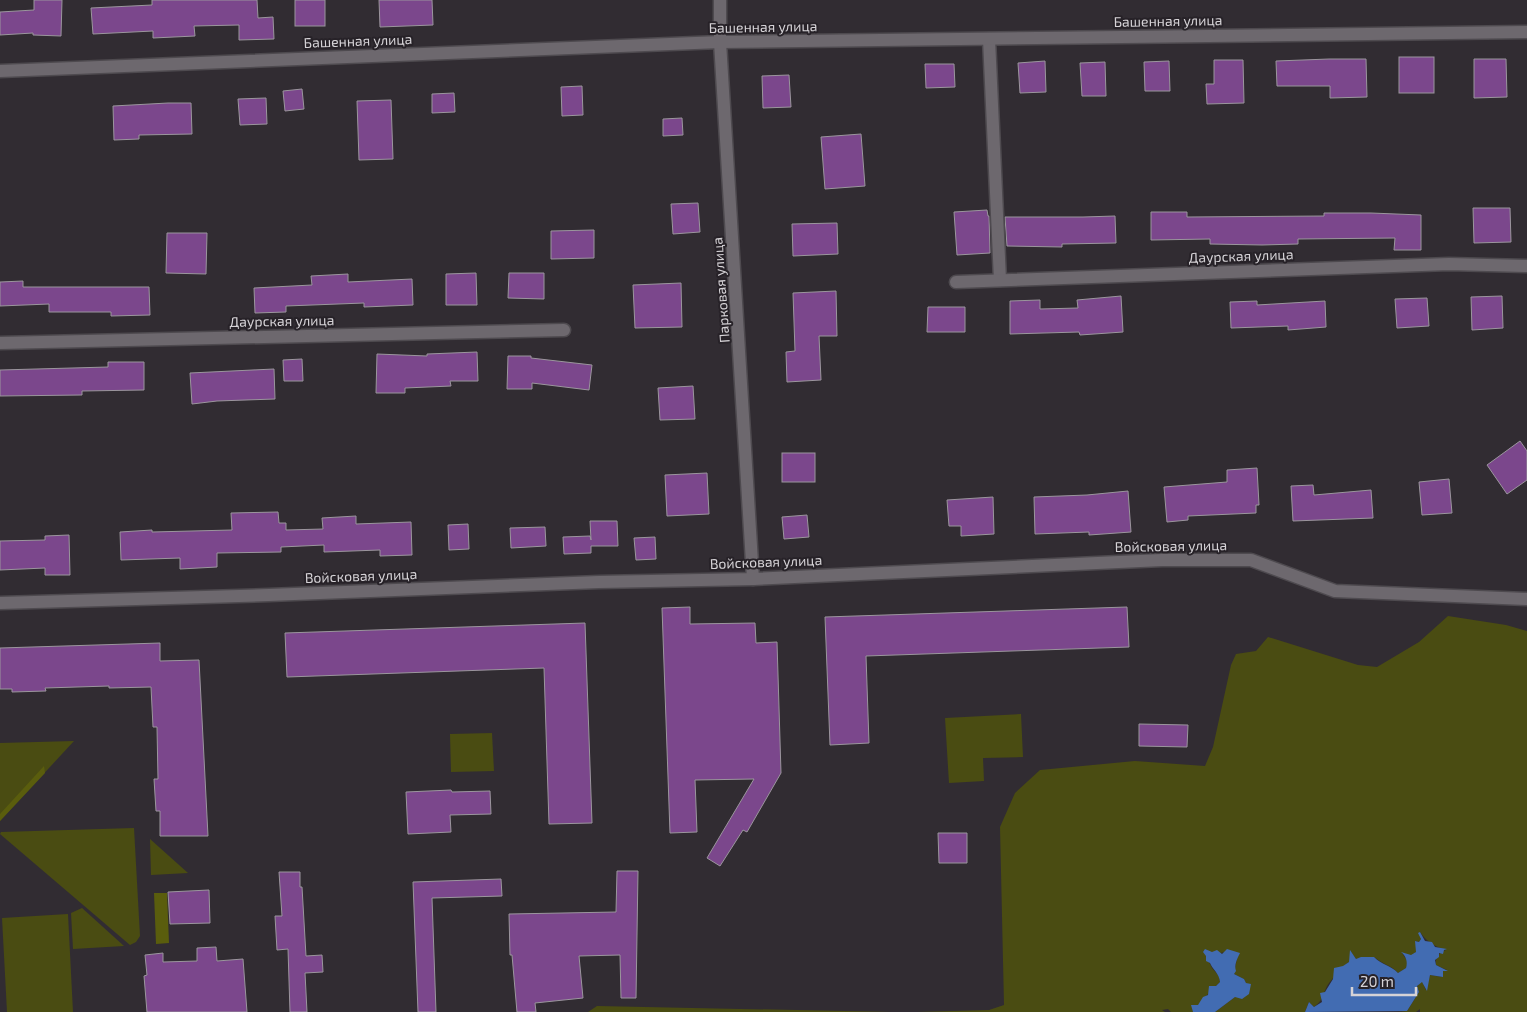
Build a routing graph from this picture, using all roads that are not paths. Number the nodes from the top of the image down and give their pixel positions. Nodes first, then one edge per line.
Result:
1 (720, 0) edge
2 (1527, 32) edge
3 (989, 39) junction
4 (720, 42) junction
5 (0, 71) edge
6 (1527, 266) edge
7 (1000, 280) junction
8 (956, 282) dead end
9 (564, 330) dead end
10 (0, 343) edge
11 (754, 578) junction
12 (1527, 599) edge
13 (0, 603) edge

1 - 4 street, Парковая улица
2 - 3 street, Башенная улица
3 - 4 street, Башенная улица
3 - 7 street
4 - 5 street, Башенная улица
4 - 11 street, Парковая улица
6 - 7 street, Даурская улица
7 - 8 street, Даурская улица
9 - 10 street, Даурская улица
11 - 12 street, Войсковая улица
11 - 13 street, Войсковая улица

